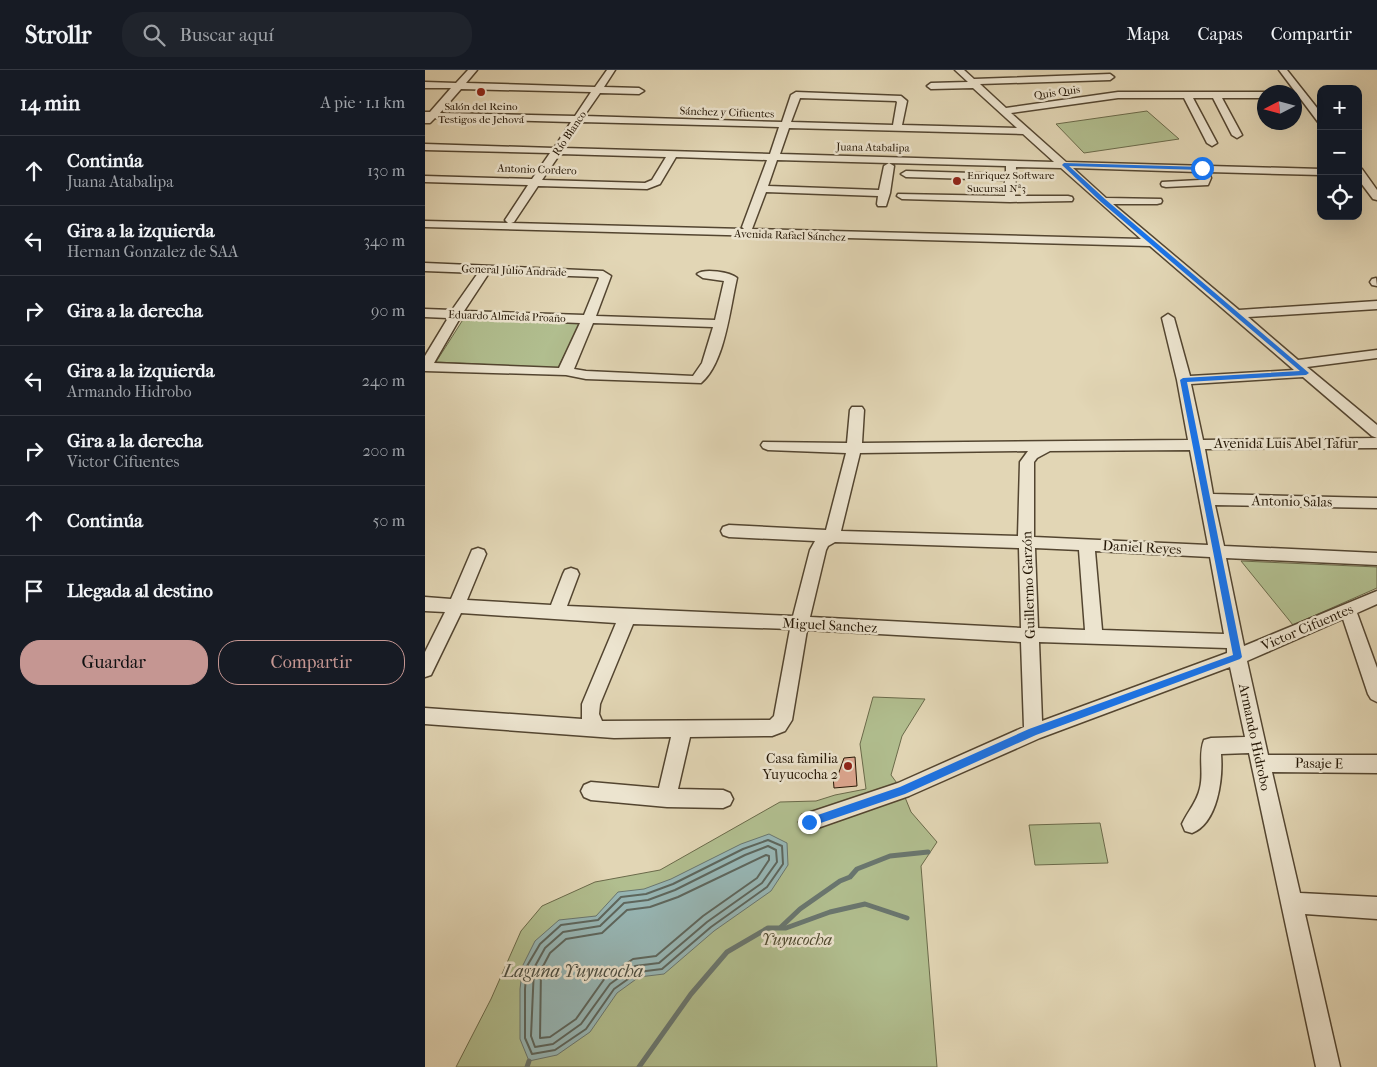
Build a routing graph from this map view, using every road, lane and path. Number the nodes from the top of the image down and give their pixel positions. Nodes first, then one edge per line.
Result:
1 (473, 70) edge
2 (611, 70) edge
3 (959, 70) edge
4 (1283, 70) edge
5 (1109, 74) edge
6 (974, 83) junction
7 (425, 85) edge
8 (458, 86) junction
9 (931, 86) dead end
10 (597, 90) junction
11 (639, 91) dead end
12 (1119, 95) junction
13 (1187, 95) junction
14 (1216, 95) junction
15 (1257, 95) edge
16 (1303, 95) edge
17 (1003, 111) junction
18 (1317, 114) edge
19 (427, 118) edge
20 (577, 120) junction
21 (783, 126) junction
22 (897, 128) junction
23 (1028, 131) junction
24 (1237, 135) dead end
25 (1212, 143) dead end
26 (425, 147) edge
27 (557, 150) junction
28 (673, 154) junction
29 (772, 158) junction
30 (1011, 163) junction
31 (1064, 164) junction
32 (889, 166) dead end
33 (1202, 168) junction
34 (1317, 172) edge
35 (1362, 172) edge
36 (1377, 173) edge
37 (906, 174) dead end
38 (1361, 175) edge
39 (1011, 177) junction
40 (425, 179) edge
41 (536, 182) junction
42 (1166, 184) dead end
43 (762, 189) junction
44 (885, 192) junction
45 (902, 196) dead end
46 (1377, 196) edge
47 (1010, 198) junction
48 (1068, 200) dead end
49 (1103, 201) junction
50 (1157, 201) dead end
51 (882, 204) dead end
52 (425, 217) edge
53 (510, 220) junction
54 (466, 222) junction
55 (425, 224) edge
56 (748, 227) junction
57 (1151, 241) junction
58 (425, 267) edge
59 (486, 269) junction
60 (703, 274) dead end
61 (1377, 305) edge
62 (425, 313) edge
63 (456, 314) junction
64 (1235, 314) junction
65 (1168, 318) dead end
66 (588, 320) junction
67 (720, 324) junction
68 (1377, 354) edge
69 (425, 367) edge
70 (566, 368) junction
71 (1301, 369) junction
72 (1183, 380) junction
73 (857, 410) dead end
74 (1377, 433) edge
75 (1377, 443) edge
76 (1195, 444) junction
77 (768, 445) dead end
78 (1046, 447) junction
79 (854, 448) junction
80 (1206, 499) junction
81 (1377, 503) edge
82 (729, 530) dead end
83 (832, 536) junction
84 (1026, 542) junction
85 (1087, 545) junction
86 (1217, 550) junction
87 (478, 554) dead end
88 (1377, 558) edge
89 (571, 574) dead end
90 (1377, 598) edge
91 (425, 604) edge
92 (456, 606) junction
93 (1348, 610) junction
94 (556, 613) junction
95 (627, 617) junction
96 (800, 623) junction
97 (1029, 635) junction
98 (1095, 637) junction
99 (1236, 649) junction
100 (425, 670) edge
101 (1377, 694) edge
102 (425, 716) edge
103 (597, 728) junction
104 (683, 729) junction
105 (1033, 732) junction
106 (1259, 754) junction
107 (1377, 764) edge
108 (591, 792) dead end
109 (667, 798) junction
110 (723, 799) dead end
111 (809, 822) dead end
112 (1192, 824) dead end
113 (1292, 904) junction
114 (1377, 908) edge
115 (1328, 1067) edge

1 - 8 street
2 - 10 street, Río Blanco
3 - 6 street
4 - 16 street
5 - 6 street
5 - 12 street
6 - 9 street
6 - 17 street
7 - 8 street
8 - 10 street
8 - 19 street
10 - 11 street
10 - 20 street, Río Blanco
12 - 13 street, Quis Quis
12 - 17 street, Quis Quis
13 - 14 street, Quis Quis
13 - 25 street
14 - 15 street, Quis Quis
14 - 24 street
16 - 18 street
17 - 23 street
19 - 20 street, Sánchez y Cifuentes
20 - 21 street, Sánchez y Cifuentes
20 - 27 street, Río Blanco
21 - 22 street, Sánchez y Cifuentes
21 - 22 street
21 - 29 street
22 - 23 street, Sánchez y Cifuentes
23 - 31 street
26 - 27 street, Juana Atabalipa
27 - 28 street, Juana Atabalipa
27 - 41 street, Río Blanco
28 - 29 street, Juana Atabalipa
28 - 41 street, Antonio Cordero
29 - 30 street, Juana Atabalipa
29 - 43 street
30 - 31 street, Juana Atabalipa
30 - 39 street
31 - 33 street, Juana Atabalipa
31 - 49 street
32 - 44 street
33 - 34 street, Juana Atabalipa
33 - 42 street
35 - 36 street
37 - 39 street
38 - 46 street
39 - 47 street
40 - 41 street, Antonio Cordero
41 - 53 street, Río Blanco
43 - 44 street
43 - 56 street
44 - 51 street
45 - 47 street
47 - 48 street
49 - 50 street
49 - 57 street
52 - 54 street, Avenida Rafael Sánchez
53 - 54 street, Avenida Rafael Sánchez
53 - 56 street, Avenida Rafael Sánchez
54 - 55 street, Avenida Rafael Sánchez
54 - 57 street, Avenida Rafael Sánchez
56 - 57 street, Avenida Rafael Sánchez
57 - 64 street
58 - 59 street, General Julio Andrade
59 - 63 street
59 - 66 street, General Julio Andrade
60 - 67 street
61 - 64 street
62 - 63 street, Eduardo Almeida Proaño
63 - 66 street, Eduardo Almeida Proaño
63 - 69 street
64 - 71 street
65 - 72 street, Armando Hidrobo
66 - 67 street, Eduardo Almeida Proaño
66 - 70 street
67 - 70 street
68 - 71 street
69 - 70 street
71 - 72 street
71 - 74 street
72 - 76 street, Armando Hidrobo
73 - 79 street
75 - 76 street, Avenida Luis Abel Tafur
76 - 78 street, Avenida Luis Abel Tafur
76 - 80 street, Armando Hidrobo
77 - 79 street, Avenida Luis Abel Tafur
78 - 79 street, Avenida Luis Abel Tafur
78 - 84 street, Guillermo Garzón
79 - 83 street
80 - 81 street, Antonio Salas
80 - 86 street, Armando Hidrobo
82 - 83 street, Daniel Reyes
83 - 84 street, Daniel Reyes
83 - 96 street
84 - 85 street, Daniel Reyes
84 - 97 street, Guillermo Garzón
85 - 86 street, Daniel Reyes
85 - 98 street
86 - 88 street, Daniel Reyes
86 - 99 street, Armando Hidrobo
87 - 92 street
89 - 94 street
90 - 93 street, Victor Cifuentes
91 - 92 street, Miguel Sanchez
92 - 94 street, Miguel Sanchez
92 - 100 street
93 - 99 street, Victor Cifuentes
93 - 101 street
94 - 95 street, Miguel Sanchez
95 - 96 street, Miguel Sanchez
95 - 103 street
96 - 97 street, Miguel Sanchez
96 - 104 street
97 - 98 street, Miguel Sanchez
97 - 105 street, Guillermo Garzón
98 - 99 street, Miguel Sanchez
99 - 105 street, Victor Cifuentes
99 - 106 street, Armando Hidrobo
102 - 103 street
103 - 104 street
104 - 109 street
105 - 111 street, Victor Cifuentes
106 - 107 street, Pasaje E
106 - 112 street, Pasaje E
106 - 113 street, Armando Hidrobo
108 - 109 street
109 - 110 street
113 - 114 street
113 - 115 street, Armando Hidrobo

